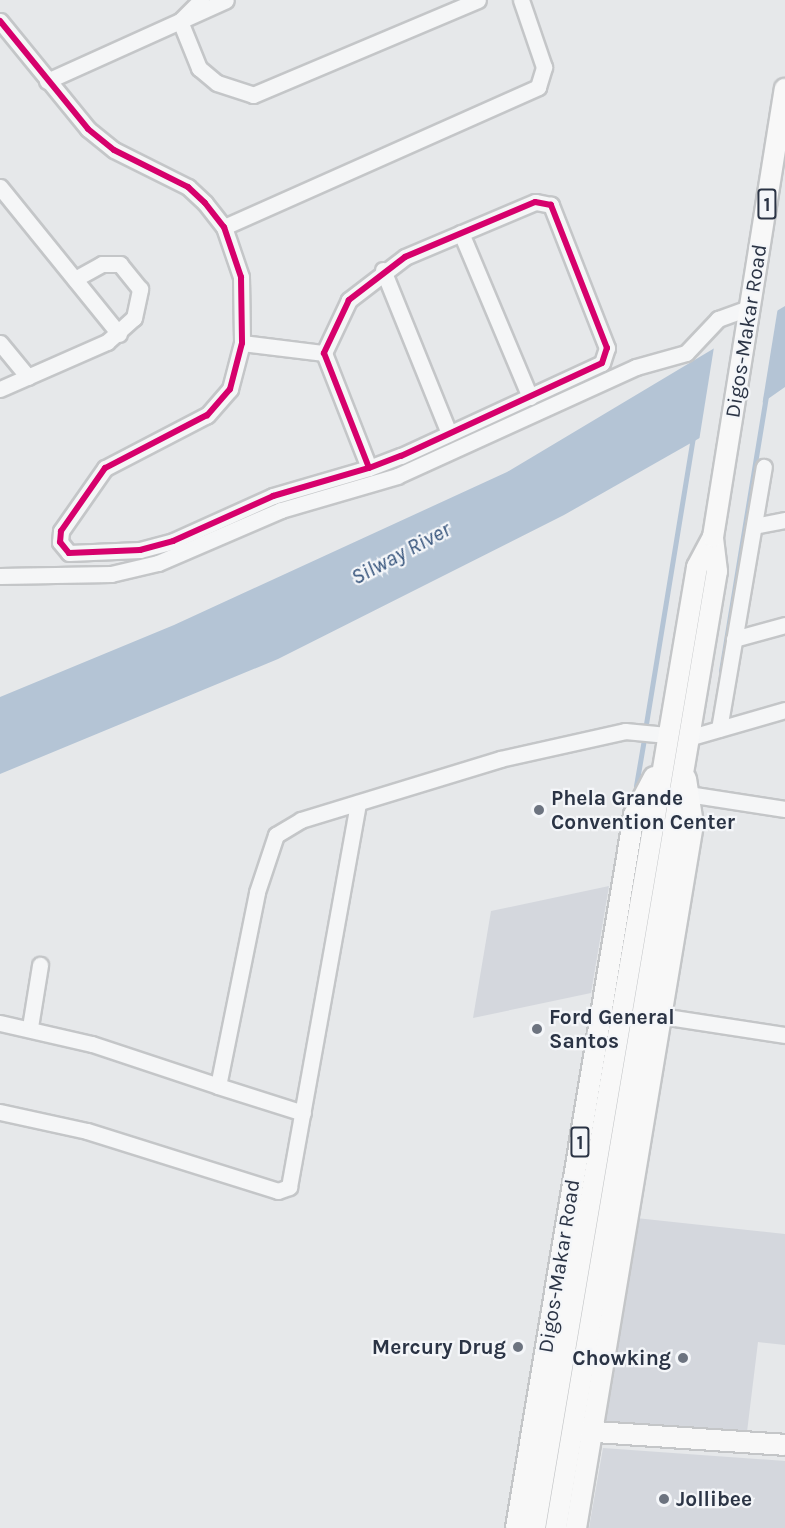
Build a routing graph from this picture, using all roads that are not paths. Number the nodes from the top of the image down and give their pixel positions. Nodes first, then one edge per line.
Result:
1 (201, 0) edge
2 (226, 0) edge
3 (478, 0) edge
4 (521, 0) edge
5 (0, 21) edge
6 (180, 21) junction
7 (47, 81) junction
8 (785, 89) edge
9 (0, 187) edge
10 (224, 227) junction
11 (461, 233) junction
12 (383, 270) junction
13 (75, 279) junction
14 (748, 313) junction
15 (119, 334) junction
16 (0, 343) edge
17 (242, 343) junction
18 (324, 352) junction
19 (28, 377) junction
20 (0, 389) edge
21 (530, 397) junction
22 (449, 433) junction
23 (764, 466) dead end
24 (369, 468) junction
25 (785, 520) edge
26 (754, 526) junction
27 (713, 537) junction
28 (0, 576) edge
29 (785, 625) edge
30 (735, 639) junction
31 (785, 710) edge
32 (719, 729) junction
33 (667, 735) junction
34 (688, 738) junction
35 (662, 761) junction
36 (683, 765) junction
37 (688, 794) junction
38 (358, 803) junction
39 (785, 809) edge
40 (39, 965) dead end
41 (661, 1016) junction
42 (0, 1023) edge
43 (30, 1027) junction
44 (785, 1035) edge
45 (218, 1086) junction
46 (0, 1112) edge
47 (303, 1113) junction
48 (532, 1428) junction
49 (592, 1432) junction
50 (785, 1445) edge
51 (516, 1528) edge
52 (535, 1528) edge
53 (556, 1528) edge
54 (576, 1528) edge

1 - 6 street
2 - 6 street
3 - 6 street
4 - 10 street
5 - 7 street
6 - 7 street
7 - 10 street
8 - 14 main road, Digos-Makar Road / 1
9 - 13 street
10 - 17 street
11 - 12 street
11 - 21 street
11 - 21 street
12 - 18 street
12 - 22 street
13 - 15 street
13 - 15 street
14 - 27 main road, Digos-Makar Road / 1
14 - 28 street
15 - 19 street
16 - 19 street
17 - 18 street
17 - 24 street
18 - 24 street
19 - 20 street
21 - 22 street
22 - 24 street
23 - 26 street
25 - 26 street
26 - 30 street
27 - 33 main road, Digos-Makar Road / 1
27 - 34 main road, Digos-Makar Road / 1
29 - 30 street
30 - 32 street
31 - 32 street
32 - 34 street
33 - 35 main road, Digos-Makar Road / 1
33 - 38 street
34 - 36 main road, Digos-Makar Road / 1
35 - 48 main road, Digos-Makar Road / 1
35 - 52 main road, Digos-Makar Road / 1
36 - 37 main road, Digos-Makar Road / 1
36 - 53 main road, Digos-Makar Road / 1
37 - 39 street
37 - 41 main road, Digos-Makar Road / 1
38 - 45 street
38 - 47 street
40 - 43 street
41 - 44 street
41 - 49 main road, Digos-Makar Road / 1
42 - 43 street
43 - 45 street
45 - 47 street
46 - 47 street
48 - 49 main road
48 - 51 main road, Digos-Makar Road / 1
49 - 50 main road
49 - 54 main road, Digos-Makar Road / 1

